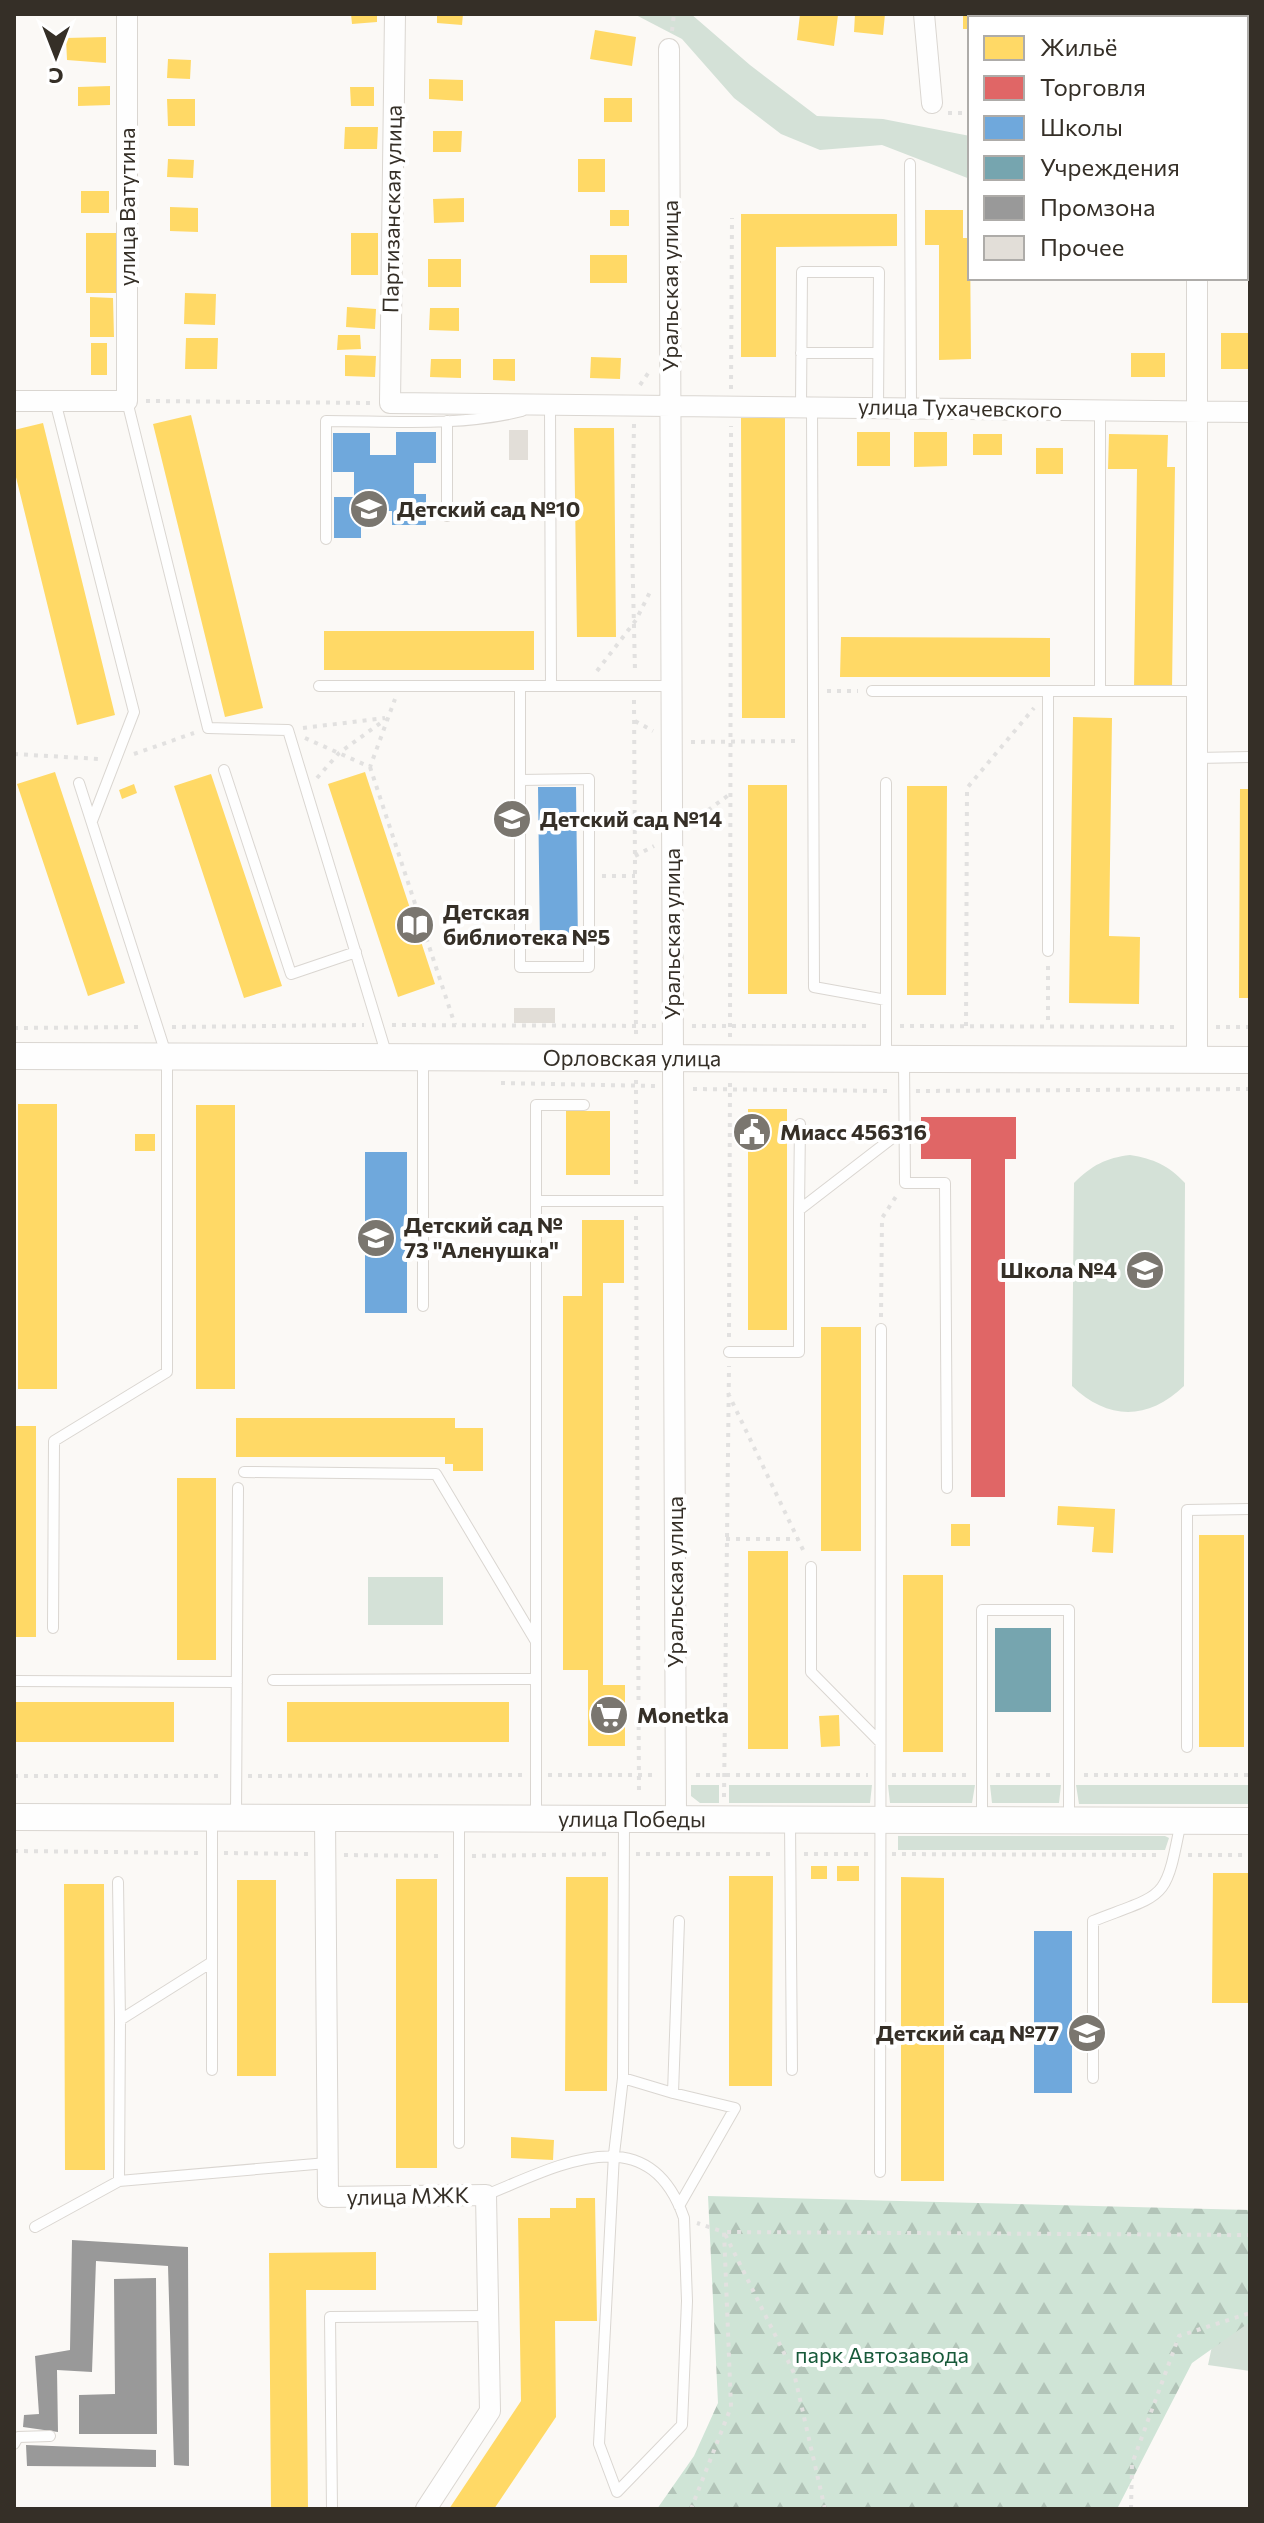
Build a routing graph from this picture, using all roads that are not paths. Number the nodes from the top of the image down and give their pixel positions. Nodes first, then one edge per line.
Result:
1 (127, 14) edge
2 (395, 14) edge
3 (924, 14) edge
4 (669, 49) dead end
5 (932, 103) dead end
6 (910, 164) dead end
7 (1197, 280) edge
8 (801, 353) junction
9 (878, 353) junction
10 (14, 401) edge
11 (55, 401) junction
12 (127, 401) junction
13 (390, 403) joint
14 (670, 404) junction
15 (550, 405) junction
16 (806, 406) junction
17 (878, 407) junction
18 (911, 408) junction
19 (1100, 410) junction
20 (1196, 411) junction
21 (1250, 412) edge
22 (447, 421) junction
23 (447, 516) dead end
24 (326, 539) dead end
25 (319, 686) dead end
26 (520, 686) junction
27 (551, 686) junction
28 (671, 686) junction
29 (872, 691) dead end
30 (1048, 691) junction
31 (1100, 691) junction
32 (1197, 691) junction
33 (1250, 757) edge
34 (1197, 758) junction
35 (224, 770) dead end
36 (520, 780) junction
37 (79, 783) dead end
38 (886, 783) dead end
39 (92, 821) junction
40 (1048, 951) road end
41 (356, 952) junction
42 (886, 1000) junction
43 (14, 1056) edge
44 (167, 1057) junction
45 (388, 1058) junction
46 (423, 1058) junction
47 (673, 1058) junction
48 (895, 1059) junction
49 (1197, 1059) junction
50 (1250, 1060) edge
51 (584, 1105) dead end
52 (800, 1124) dead end
53 (904, 1129) junction
54 (536, 1201) junction
55 (673, 1201) junction
56 (799, 1210) junction
57 (423, 1306) dead end
58 (881, 1329) road end
59 (729, 1352) road end
60 (244, 1472) dead end
61 (238, 1488) dead end
62 (947, 1488) dead end
63 (1250, 1509) edge
64 (811, 1567) road end
65 (53, 1628) dead end
66 (536, 1642) junction
67 (536, 1679) junction
68 (273, 1680) dead end
69 (14, 1681) edge
70 (237, 1682) junction
71 (880, 1742) junction
72 (1187, 1747) dead end
73 (14, 1817) edge
74 (224, 1818) junction
75 (325, 1818) junction
76 (459, 1819) junction
77 (536, 1819) junction
78 (631, 1819) junction
79 (676, 1819) junction
80 (790, 1820) junction
81 (880, 1820) junction
82 (982, 1820) junction
83 (1069, 1820) junction
84 (1181, 1821) junction
85 (1250, 1821) edge
86 (118, 1882) dead end
87 (679, 1921) dead end
88 (212, 1962) junction
89 (120, 2020) junction
90 (212, 2070) dead end
91 (792, 2070) dead end
92 (623, 2078) junction
93 (1093, 2078) dead end
94 (673, 2093) junction
95 (459, 2143) dead end
96 (614, 2154) junction
97 (327, 2163) junction
98 (880, 2172) dead end
99 (119, 2181) junction
100 (486, 2195) junction
101 (679, 2206) junction
102 (35, 2227) dead end
103 (487, 2316) junction
104 (14, 2428) edge
105 (14, 2444) edge
106 (332, 2509) edge
107 (426, 2509) edge

1 - 12 street, улица Ватутина
2 - 13 street, Партизанская улица
3 - 5 street
4 - 14 street, Уральская улица
6 - 18 lane
7 - 20 street
8 - 9 lane
8 - 9 lane
8 - 16 lane
9 - 17 lane
10 - 11 street
11 - 12 street
11 - 39 lane
12 - 41 lane
13 - 15 street, улица Тухачевского
14 - 15 street, улица Тухачевского
14 - 16 street, улица Тухачевского
14 - 28 street, Уральская улица
15 - 22 lane
15 - 27 lane
16 - 17 street, улица Тухачевского
16 - 42 lane
17 - 18 street, улица Тухачевского
18 - 19 street, улица Тухачевского
19 - 20 street, улица Тухачевского
19 - 31 lane
20 - 21 street, улица Тухачевского
20 - 32 street
22 - 23 lane
22 - 24 lane
25 - 26 lane
26 - 27 lane
26 - 36 lane
27 - 28 lane
28 - 47 street, Уральская улица
29 - 30 lane
30 - 31 lane
30 - 40 lane
31 - 32 lane
32 - 34 street
33 - 34 lane
34 - 49 street
35 - 41 lane
36 - 36 lane
37 - 39 lane
38 - 42 lane
39 - 44 lane
41 - 45 lane
42 - 48 lane
43 - 44 street, Орловская улица
44 - 45 street, Орловская улица
44 - 65 lane
45 - 46 street, Орловская улица
46 - 47 street, Орловская улица
46 - 57 lane
47 - 48 street, Орловская улица
47 - 55 street, Уральская улица
48 - 49 street, Орловская улица
48 - 53 lane
49 - 50 street, Орловская улица
51 - 54 lane
52 - 56 lane
53 - 56 lane
53 - 62 lane
54 - 55 lane
54 - 66 lane
55 - 79 street, Уральская улица
56 - 59 lane
58 - 71 lane
60 - 66 lane
61 - 70 lane
63 - 72 lane
64 - 71 lane
66 - 67 lane
67 - 68 lane
67 - 77 lane
69 - 70 lane
70 - 74 lane
71 - 81 lane
73 - 74 street, улица Победы
74 - 75 street, улица Победы
74 - 88 lane
75 - 76 street, улица Победы
75 - 97 street, улица МЖК
76 - 77 street, улица Победы
76 - 95 lane
77 - 78 street, улица Победы
78 - 79 street, улица Победы
78 - 92 lane
79 - 80 street, улица Победы
80 - 81 street, улица Победы
80 - 91 lane
81 - 82 street, улица Победы
81 - 98 lane
82 - 83 street, улица Победы
82 - 83 lane
83 - 84 street, улица Победы
84 - 85 street, улица Победы
84 - 93 lane
86 - 89 lane
87 - 94 lane
88 - 89 lane
88 - 90 lane
89 - 99 lane
92 - 94 lane
92 - 96 lane
94 - 101 lane
96 - 100 lane
96 - 101 lane
96 - 101 lane
97 - 99 lane
97 - 100 street, улица МЖК
99 - 102 lane
100 - 103 street, улица МЖК
103 - 106 lane
103 - 107 street, улица МЖК
104 - 105 lane

